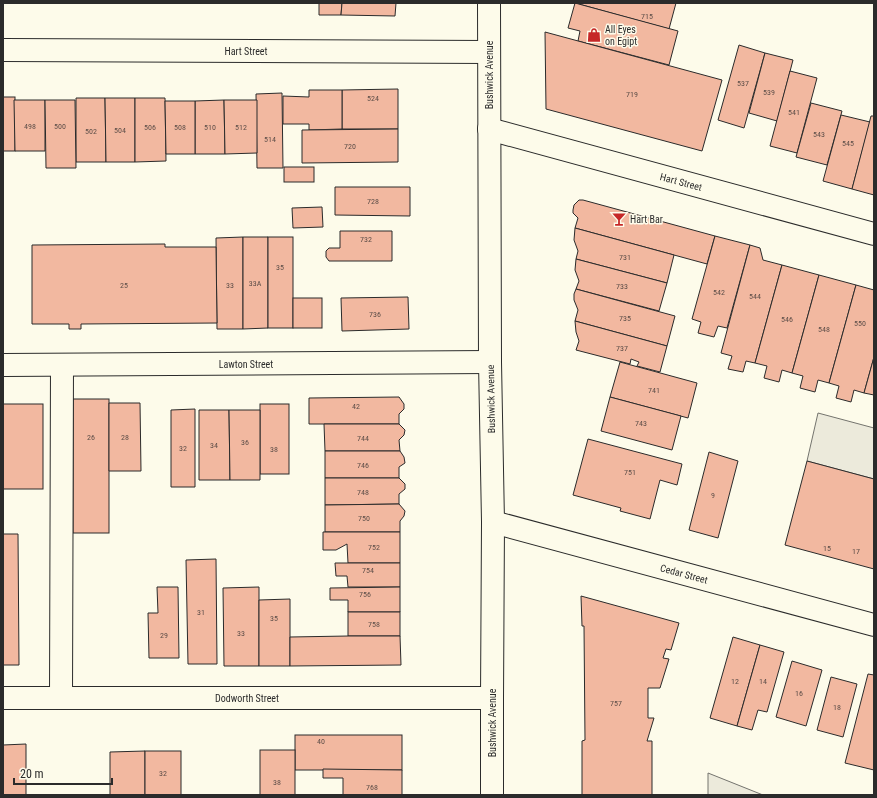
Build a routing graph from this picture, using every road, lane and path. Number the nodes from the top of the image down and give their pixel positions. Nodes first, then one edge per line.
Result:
1 (489, 3) edge
2 (3, 50) edge
3 (489, 52) junction
4 (489, 129) junction
5 (874, 234) edge
6 (490, 362) junction
7 (3, 365) edge
8 (62, 365) junction
9 (493, 522) junction
10 (874, 625) edge
11 (3, 698) edge
12 (60, 698) junction
13 (492, 698) junction
14 (492, 795) edge

1 - 3 street, Bushwick Avenue
2 - 3 street, Hart Street
3 - 4 street, Bushwick Avenue
4 - 5 street, Hart Street
4 - 6 street, Bushwick Avenue
6 - 8 street, Lawton Street
6 - 9 street, Bushwick Avenue
7 - 8 street, Lawton Street
8 - 12 street
9 - 10 street, Cedar Street
9 - 13 street, Bushwick Avenue
11 - 12 street, Dodworth Street
12 - 13 street, Dodworth Street
13 - 14 street, Bushwick Avenue

